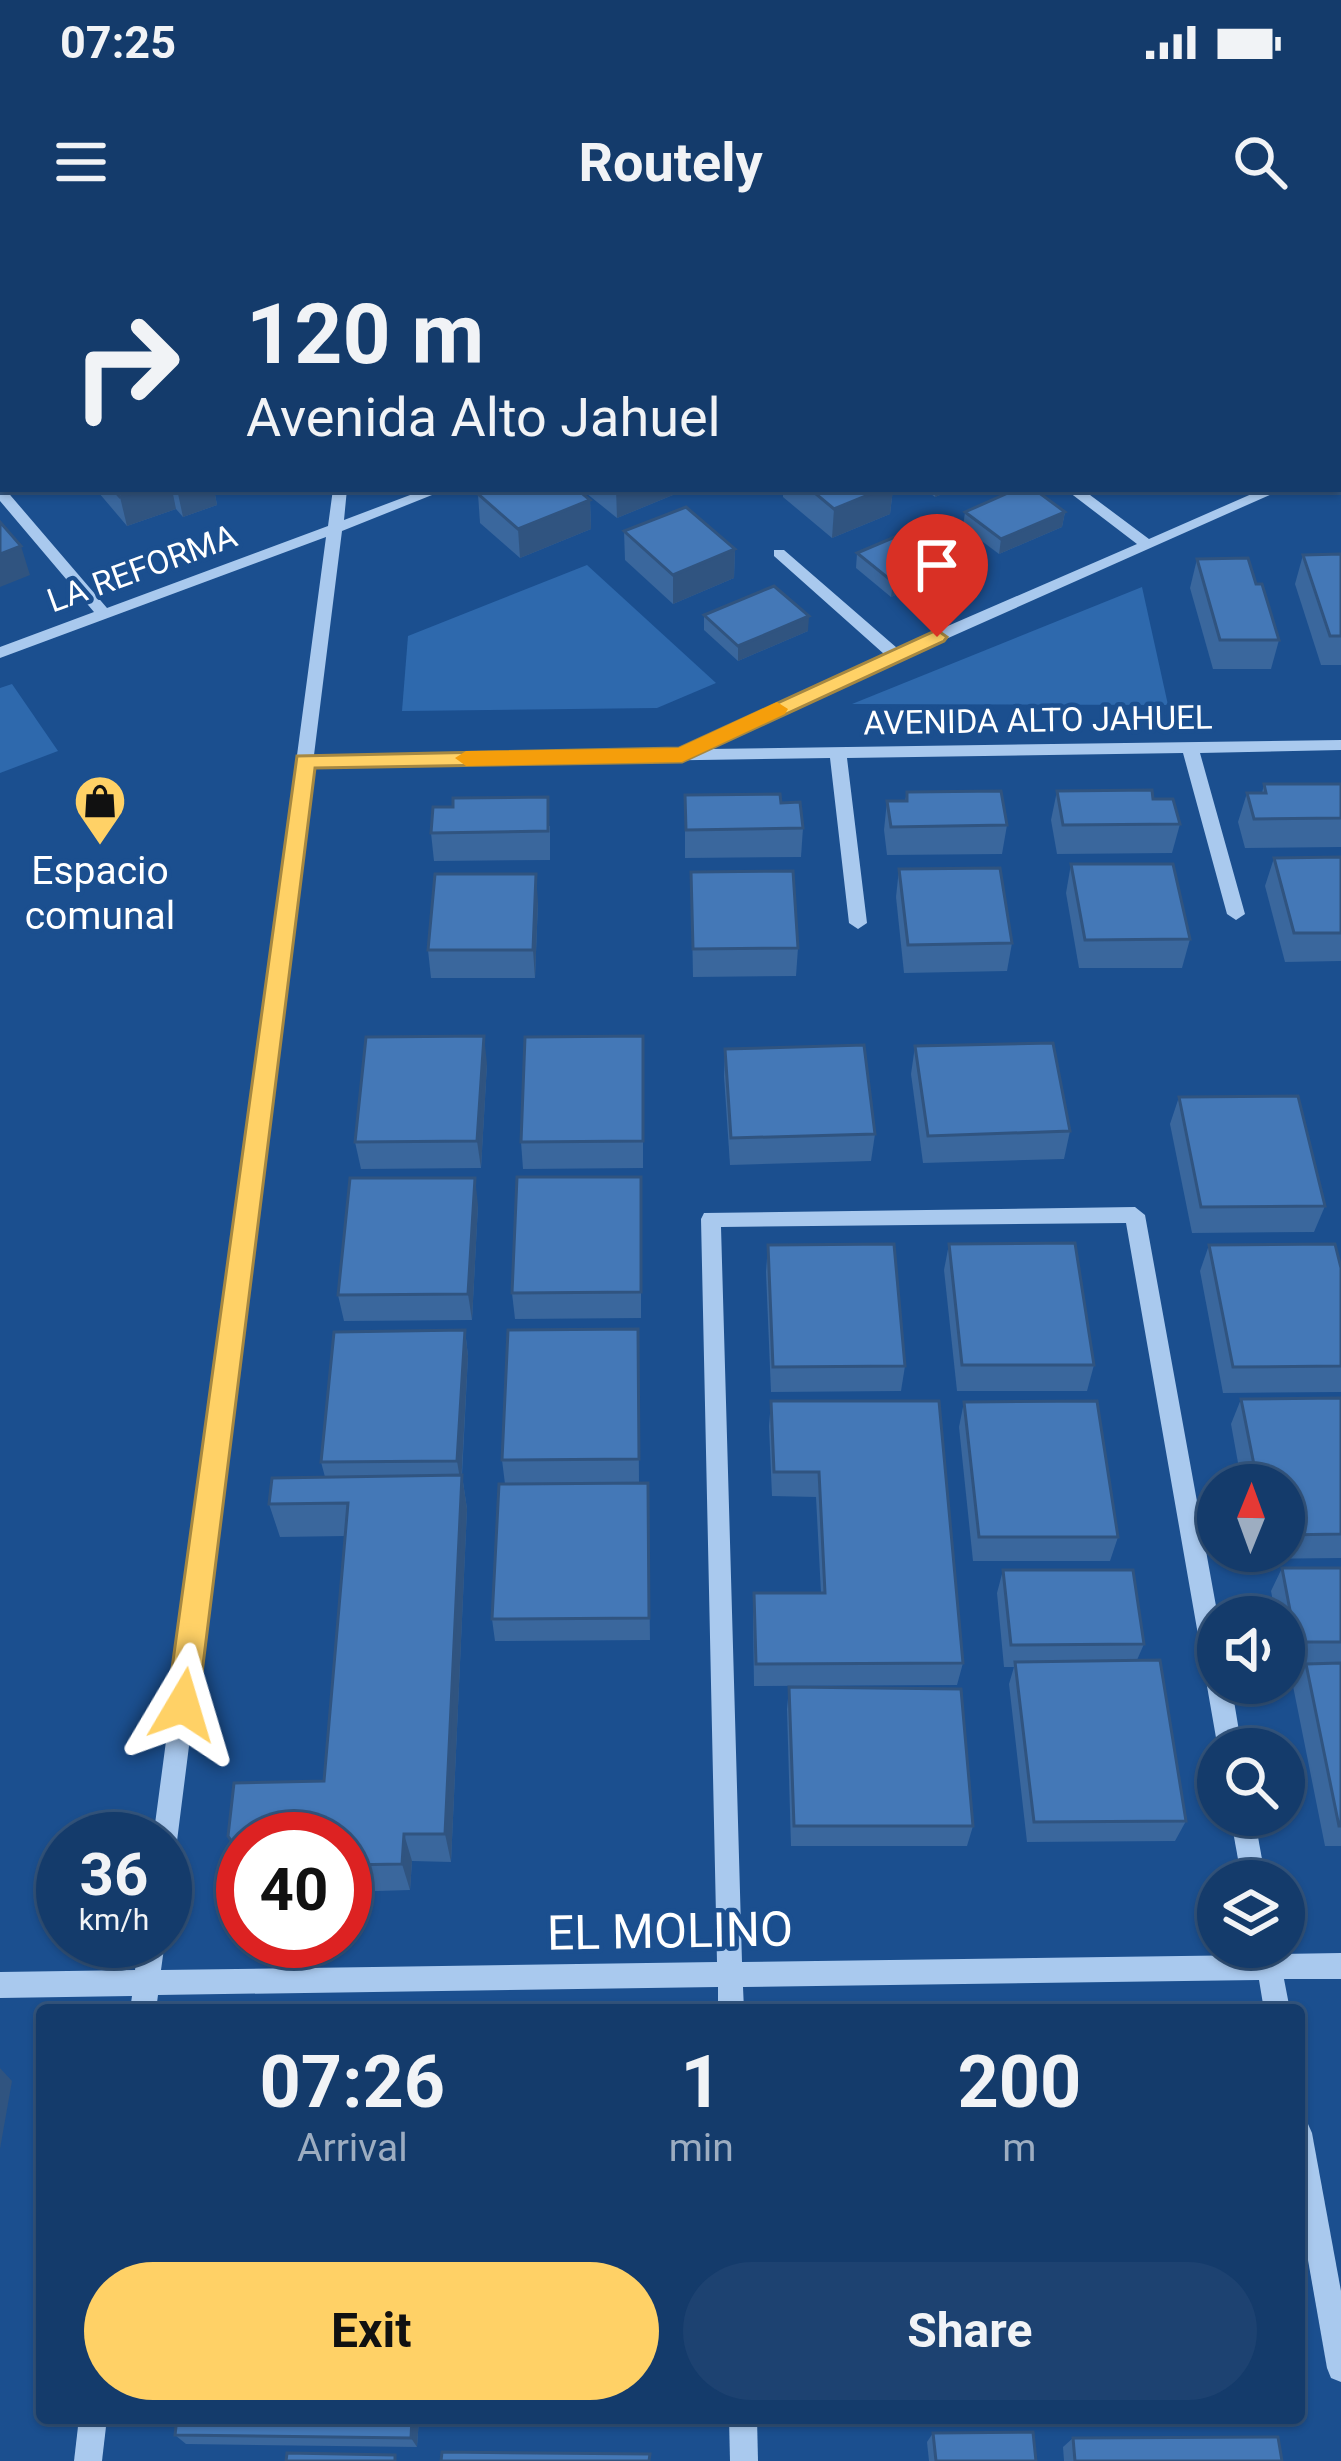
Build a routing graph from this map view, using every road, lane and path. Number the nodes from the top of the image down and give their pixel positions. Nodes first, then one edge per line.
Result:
1 (0, 492) edge
2 (340, 492) edge
3 (432, 492) edge
4 (1076, 492) edge
5 (1269, 492) edge
6 (335, 528) junction
7 (1148, 545) junction
8 (779, 553) dead end
9 (104, 614) junction
10 (0, 653) edge
11 (895, 656) junction
12 (1341, 746) edge
13 (1190, 748) junction
14 (838, 753) junction
15 (682, 755) junction
16 (304, 761) junction
17 (1236, 914) dead end
18 (858, 923) dead end
19 (1203, 1596) edge
20 (169, 1812) edge
21 (1197, 1959) edge
22 (1305, 1962) edge
23 (1341, 1966) edge
24 (1270, 1968) edge
25 (730, 1975) junction
26 (0, 1985) edge
27 (145, 1997) edge
28 (731, 2004) edge
29 (1276, 2004) edge
30 (1305, 2167) edge
31 (1341, 2368) edge
32 (92, 2424) edge
33 (743, 2424) edge
34 (88, 2461) edge
35 (744, 2461) edge

1 - 9 street
2 - 6 street
3 - 6 street, LA REFORMA
4 - 7 street
5 - 7 street
6 - 9 street, LA REFORMA
6 - 16 street
7 - 11 street
8 - 11 street
9 - 10 street, LA REFORMA
11 - 15 street
12 - 13 street, AVENIDA ALTO JAHUEL
13 - 14 street, AVENIDA ALTO JAHUEL
13 - 17 street
14 - 15 street, AVENIDA ALTO JAHUEL
14 - 18 street
15 - 16 street, AVENIDA ALTO JAHUEL
16 - 20 street
19 - 25 street
21 - 25 street, EL MOLINO
22 - 23 street, EL MOLINO
24 - 29 street
25 - 27 street, EL MOLINO
25 - 28 street
26 - 27 street, EL MOLINO
30 - 31 street
32 - 34 street
33 - 35 street

